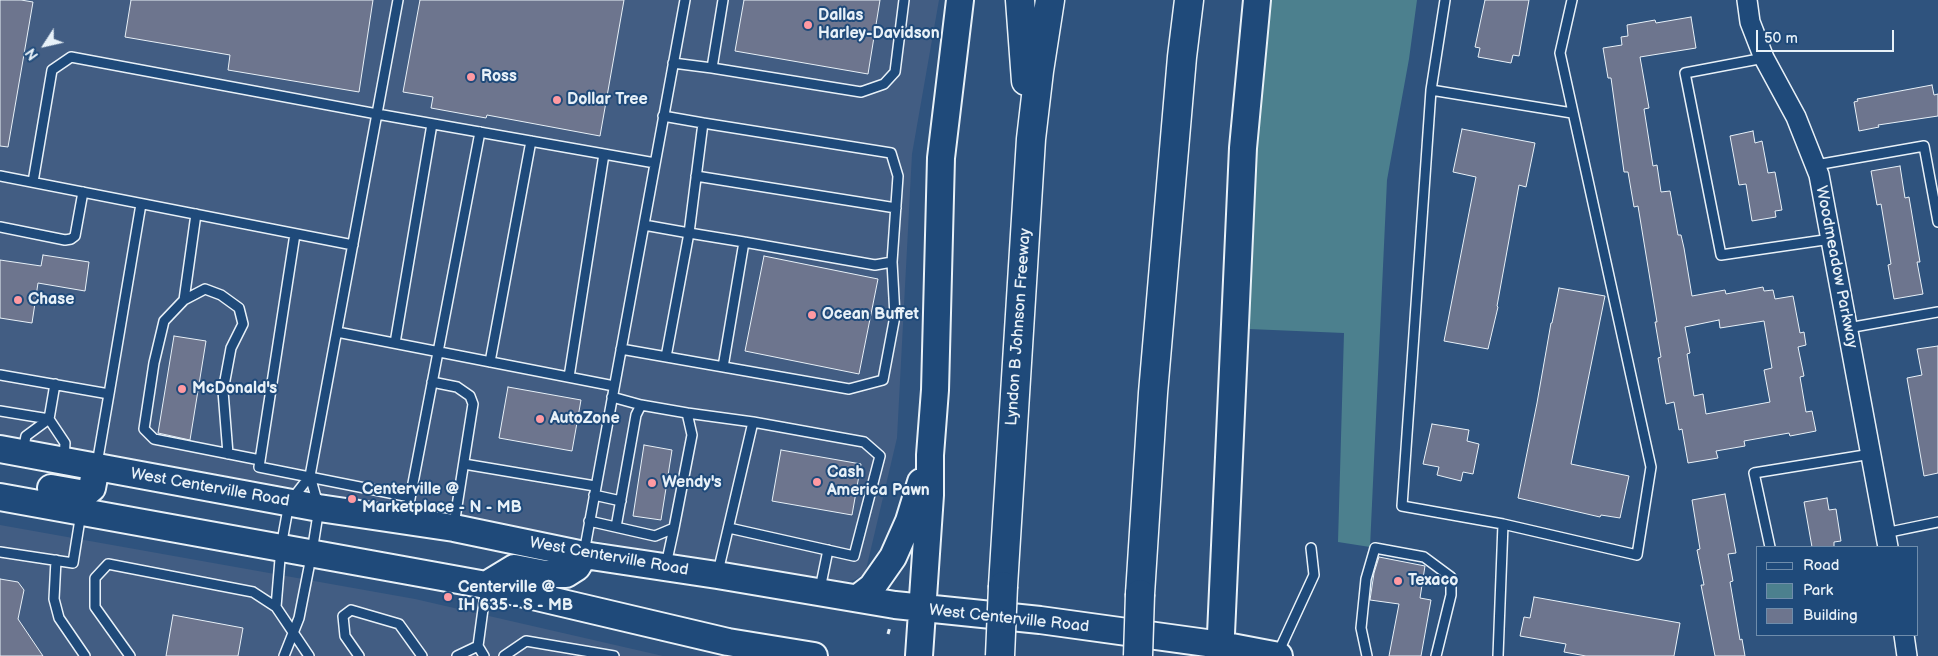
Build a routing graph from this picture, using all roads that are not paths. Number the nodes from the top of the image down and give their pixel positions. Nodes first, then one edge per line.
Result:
1 (398, 0) edge
2 (685, 0) edge
3 (723, 0) edge
4 (904, 0) edge
5 (960, 0) edge
6 (1020, 0) edge
7 (1050, 0) edge
8 (1189, 0) edge
9 (1257, 0) edge
10 (1445, 0) edge
11 (1572, 0) edge
12 (1747, 0) edge
13 (1764, 58) junction
14 (673, 63) junction
15 (712, 68) junction
16 (1432, 90) junction
17 (1572, 113) junction
18 (377, 114) junction
19 (664, 116) junction
20 (703, 123) junction
21 (432, 124) junction
22 (480, 132) junction
23 (1031, 139) junction
24 (531, 141) junction
25 (604, 154) junction
26 (655, 163) junction
27 (1816, 165) junction
28 (0, 176) edge
29 (696, 176) junction
30 (34, 182) junction
31 (83, 192) junction
32 (141, 204) junction
33 (896, 208) junction
34 (196, 214) junction
35 (1938, 222) edge
36 (644, 225) junction
37 (0, 227) edge
38 (689, 233) junction
39 (295, 234) junction
40 (1832, 239) junction
41 (744, 242) junction
42 (353, 245) junction
43 (892, 262) junction
44 (184, 300) junction
45 (1938, 312) edge
46 (1848, 328) junction
47 (337, 332) junction
48 (395, 343) junction
49 (620, 349) junction
50 (438, 352) junction
51 (666, 357) junction
52 (490, 362) junction
53 (723, 367) junction
54 (0, 375) edge
55 (569, 377) junction
56 (432, 382) junction
57 (55, 384) junction
58 (614, 386) junction
59 (109, 394) junction
60 (612, 397) junction
61 (640, 405) junction
62 (0, 411) edge
63 (687, 413) junction
64 (49, 418) junction
65 (753, 422) junction
66 (11, 451) edge
67 (228, 454) junction
68 (1870, 454) junction
69 (930, 455) junction
70 (260, 460) junction
71 (64, 461) junction
72 (464, 464) junction
73 (96, 467) junction
74 (310, 476) junction
75 (595, 491) junction
76 (4, 497) edge
77 (410, 497) junction
78 (289, 502) junction
79 (621, 502) junction
80 (319, 508) junction
81 (81, 511) junction
82 (398, 520) junction
83 (589, 521) junction
84 (1938, 522) edge
85 (1503, 524) junction
86 (616, 527) junction
87 (454, 528) junction
88 (674, 528) junction
89 (729, 528) junction
90 (1886, 540) edge
91 (1770, 546) edge
92 (281, 547) junction
93 (1311, 548) dead end
94 (828, 550) junction
95 (0, 552) edge
96 (312, 552) junction
97 (584, 555) junction
98 (56, 560) junction
99 (666, 567) junction
100 (717, 575) junction
101 (486, 585) junction
102 (820, 592) junction
103 (858, 598) junction
104 (276, 607) junction
105 (921, 609) junction
106 (293, 633) junction
107 (1904, 636) edge
108 (478, 646) junction
109 (1220, 651) edge
110 (86, 656) edge
111 (130, 656) edge
112 (284, 656) edge
113 (309, 656) edge
114 (359, 656) edge
115 (422, 656) edge
116 (457, 656) edge
117 (484, 656) edge
118 (504, 656) edge
119 (613, 656) edge
120 (814, 656) edge
121 (919, 656) edge
122 (1000, 656) edge
123 (1138, 656) edge
124 (1278, 656) edge
125 (1368, 656) edge
126 (1436, 656) edge
127 (1498, 656) edge
128 (1907, 656) edge

1 - 18 lane
2 - 14 lane
3 - 15 lane
4 - 15 lane
5 - 69 main road
6 - 23 highway
7 - 23 highway, Lyndon B Johnson Freeway
8 - 123 highway, bridge
9 - 109 main road
10 - 16 lane
11 - 17 lane
12 - 13 street, Woodmeadow Parkway
13 - 27 street, Woodmeadow Parkway
13 - 40 lane
14 - 15 lane
14 - 19 lane
16 - 17 lane
16 - 85 lane
17 - 85 lane
18 - 21 lane
18 - 30 lane
18 - 42 lane
19 - 20 lane
19 - 26 lane
20 - 29 lane
20 - 33 lane
21 - 22 lane
21 - 48 lane
22 - 24 lane
22 - 50 lane
23 - 122 highway, Lyndon B Johnson Freeway, bridge
24 - 25 lane
24 - 52 lane
25 - 26 lane
25 - 55 lane
26 - 36 lane
27 - 35 lane
27 - 40 street, Woodmeadow Parkway
28 - 30 lane
29 - 33 lane
29 - 38 lane
30 - 31 lane
31 - 32 lane
31 - 37 lane
32 - 34 lane
32 - 59 lane
33 - 43 lane
34 - 39 lane
34 - 44 lane
36 - 38 lane
36 - 49 lane
38 - 41 lane
38 - 51 lane
39 - 42 lane
39 - 70 lane
40 - 46 street, Woodmeadow Parkway
41 - 43 lane
41 - 53 lane
42 - 47 lane
43 - 53 lane
44 - 67 lane
44 - 67 lane
45 - 46 lane
46 - 68 street, Woodmeadow Parkway
47 - 48 lane
47 - 74 lane
48 - 50 lane
49 - 51 lane
49 - 58 lane
50 - 52 lane
50 - 56 lane
51 - 53 lane
52 - 55 lane
54 - 57 lane
55 - 58 lane
56 - 72 lane
56 - 77 lane
57 - 59 lane
57 - 64 lane
58 - 60 lane
59 - 73 lane
60 - 61 lane
60 - 75 lane
61 - 63 lane
61 - 79 lane
62 - 64 lane
63 - 65 lane
63 - 88 lane
64 - 66 lane
64 - 71 lane
65 - 89 lane
65 - 94 lane
66 - 71 main road, West Centerville Road
67 - 70 lane
68 - 90 street, Woodmeadow Parkway
68 - 91 lane
69 - 103 main road
69 - 105 main road
70 - 74 lane
71 - 73 main road, West Centerville Road
72 - 75 lane
72 - 87 lane
73 - 76 main road
73 - 78 main road, West Centerville Road
74 - 77 lane
74 - 78 lane
74 - 80 lane
75 - 79 lane
75 - 83 lane
76 - 81 main road
77 - 82 lane
78 - 80 main road, West Centerville Road
78 - 92 lane
79 - 86 lane
80 - 82 main road, West Centerville Road
80 - 96 lane
81 - 92 main road
81 - 98 lane
82 - 87 main road, West Centerville Road
83 - 86 lane
83 - 97 lane
84 - 90 lane
85 - 127 lane
86 - 88 lane
87 - 97 main road, West Centerville Road
88 - 99 lane
89 - 94 lane
89 - 100 lane
92 - 96 main road
92 - 104 lane
93 - 124 lane
94 - 102 lane
95 - 98 lane
96 - 101 main road
96 - 106 lane
97 - 99 main road, West Centerville Road
97 - 101 main road
98 - 110 lane
99 - 100 main road, West Centerville Road
100 - 102 main road, West Centerville Road
101 - 108 lane
101 - 120 main road
102 - 103 main road, West Centerville Road
103 - 105 main road, West Centerville Road
104 - 106 lane
104 - 111 lane
105 - 109 main road, West Centerville Road
105 - 121 main road
106 - 112 lane
106 - 113 lane
107 - 128 street
108 - 116 lane
108 - 117 lane
109 - 124 main road, West Centerville Road
114 - 115 lane
118 - 119 lane
125 - 126 lane

